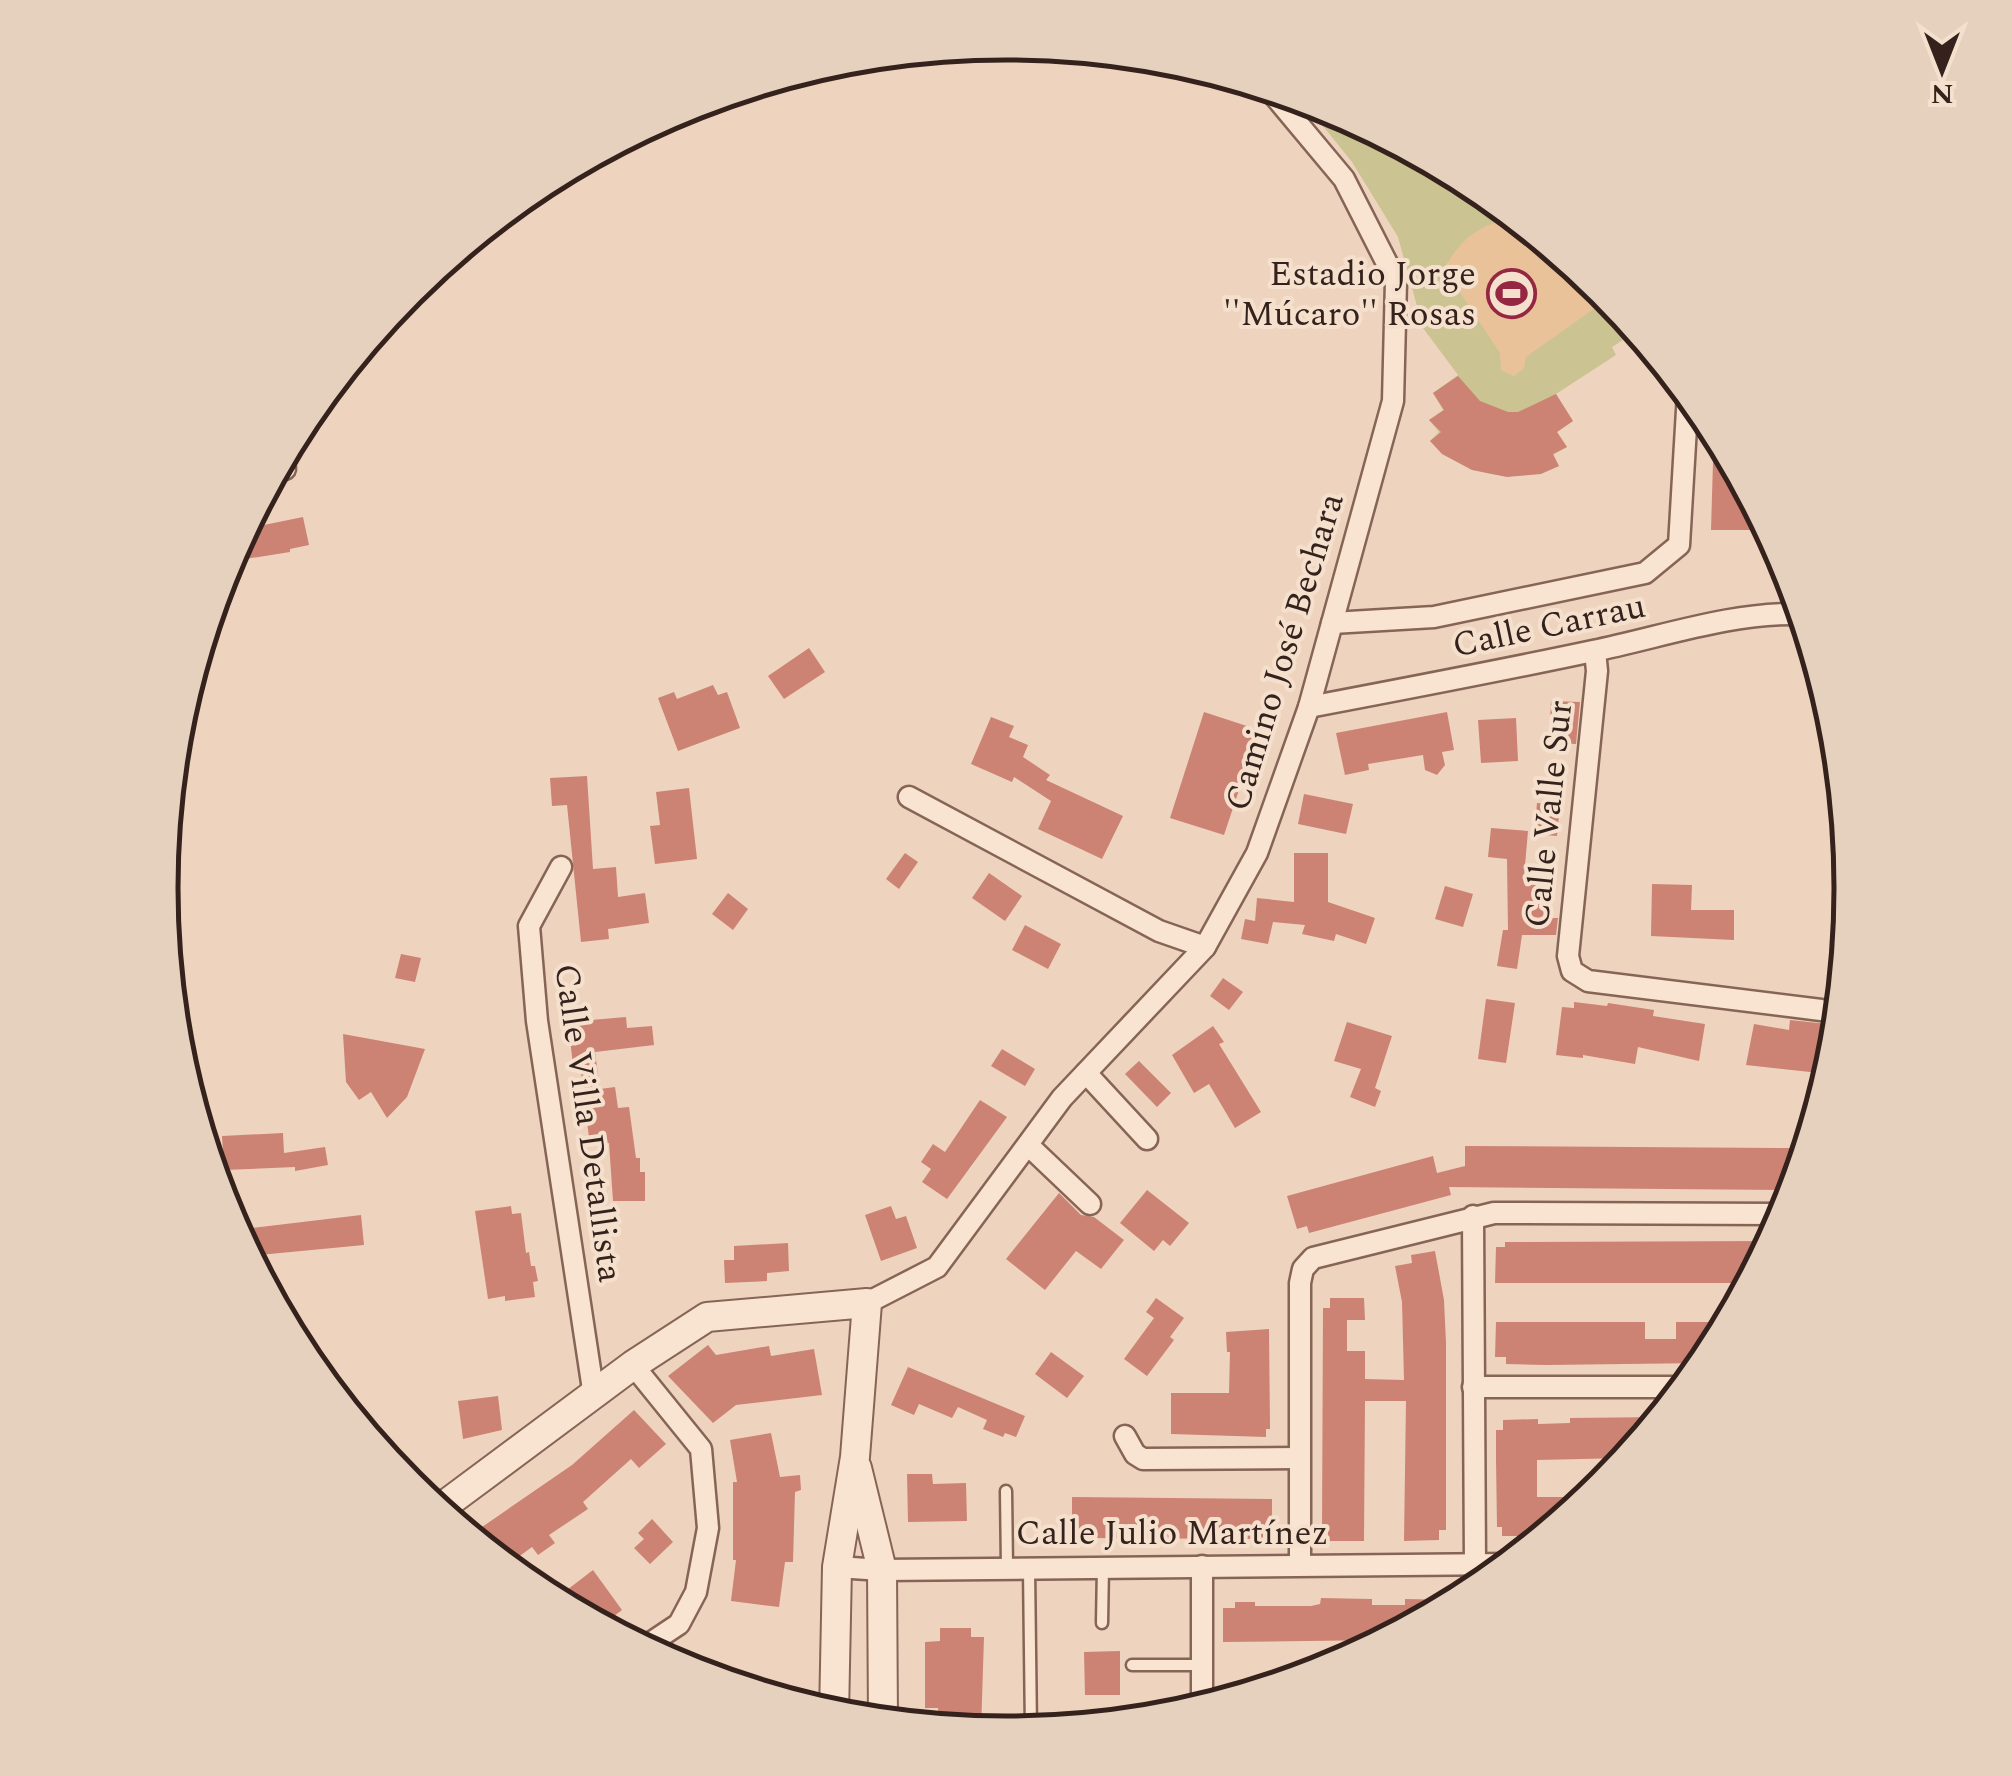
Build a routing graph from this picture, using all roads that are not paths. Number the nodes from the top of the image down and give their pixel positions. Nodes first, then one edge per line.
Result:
1 (1286, 109) edge
2 (1686, 417) edge
3 (1787, 614) edge
4 (1332, 623) junction
5 (1595, 651) junction
6 (1309, 708) junction
7 (908, 798) dead end
8 (561, 866) dead end
9 (1205, 947) junction
10 (1820, 1010) dead end
11 (1086, 1074) junction
12 (1148, 1140) dead end
13 (1028, 1145) junction
14 (1090, 1204) dead end
15 (1767, 1214) edge
16 (1473, 1216) junction
17 (867, 1302) junction
18 (633, 1365) junction
19 (1473, 1387) junction
20 (1667, 1387) edge
21 (594, 1396) junction
22 (1125, 1436) dead end
23 (854, 1457) junction
24 (1298, 1458) junction
25 (1006, 1491) dead end
26 (450, 1501) edge
27 (1300, 1565) junction
28 (1475, 1565) junction
29 (1482, 1565) edge
30 (1103, 1566) junction
31 (1202, 1566) junction
32 (837, 1567) junction
33 (1018, 1567) junction
34 (882, 1570) junction
35 (1102, 1623) dead end
36 (657, 1639) edge
37 (1132, 1665) dead end
38 (1202, 1665) junction
39 (1202, 1692) edge
40 (834, 1698) edge
41 (883, 1706) edge
42 (1030, 1715) edge

1 - 4 street, Camino José Bechara
2 - 4 street
3 - 5 street, Calle Carrau
4 - 6 street, Camino José Bechara
5 - 6 street, Calle Carrau
5 - 10 street, Calle Valle Sur
6 - 9 street, Camino José Bechara
7 - 9 street
8 - 21 street, Calle Villa Detallista
9 - 11 street, Camino José Bechara
11 - 12 street
11 - 13 street, Camino José Bechara
13 - 14 street
13 - 17 street, Camino José Bechara
15 - 16 street
16 - 19 street
16 - 24 street
17 - 18 street
17 - 23 street
18 - 21 street
18 - 36 street
19 - 20 street
19 - 28 street
21 - 26 street
22 - 24 street
23 - 32 street
23 - 34 street
24 - 27 street
25 - 33 lane
27 - 28 street, Calle Julio Martínez
27 - 31 street, Calle Julio Martínez
28 - 29 street, Calle Julio Martínez
30 - 31 street, Calle Julio Martínez
30 - 33 street, Calle Julio Martínez
30 - 35 lane
31 - 38 street
32 - 34 street, Calle Julio Martínez
32 - 40 street
33 - 34 street, Calle Julio Martínez
33 - 42 lane
34 - 41 street
37 - 38 lane
38 - 39 street

